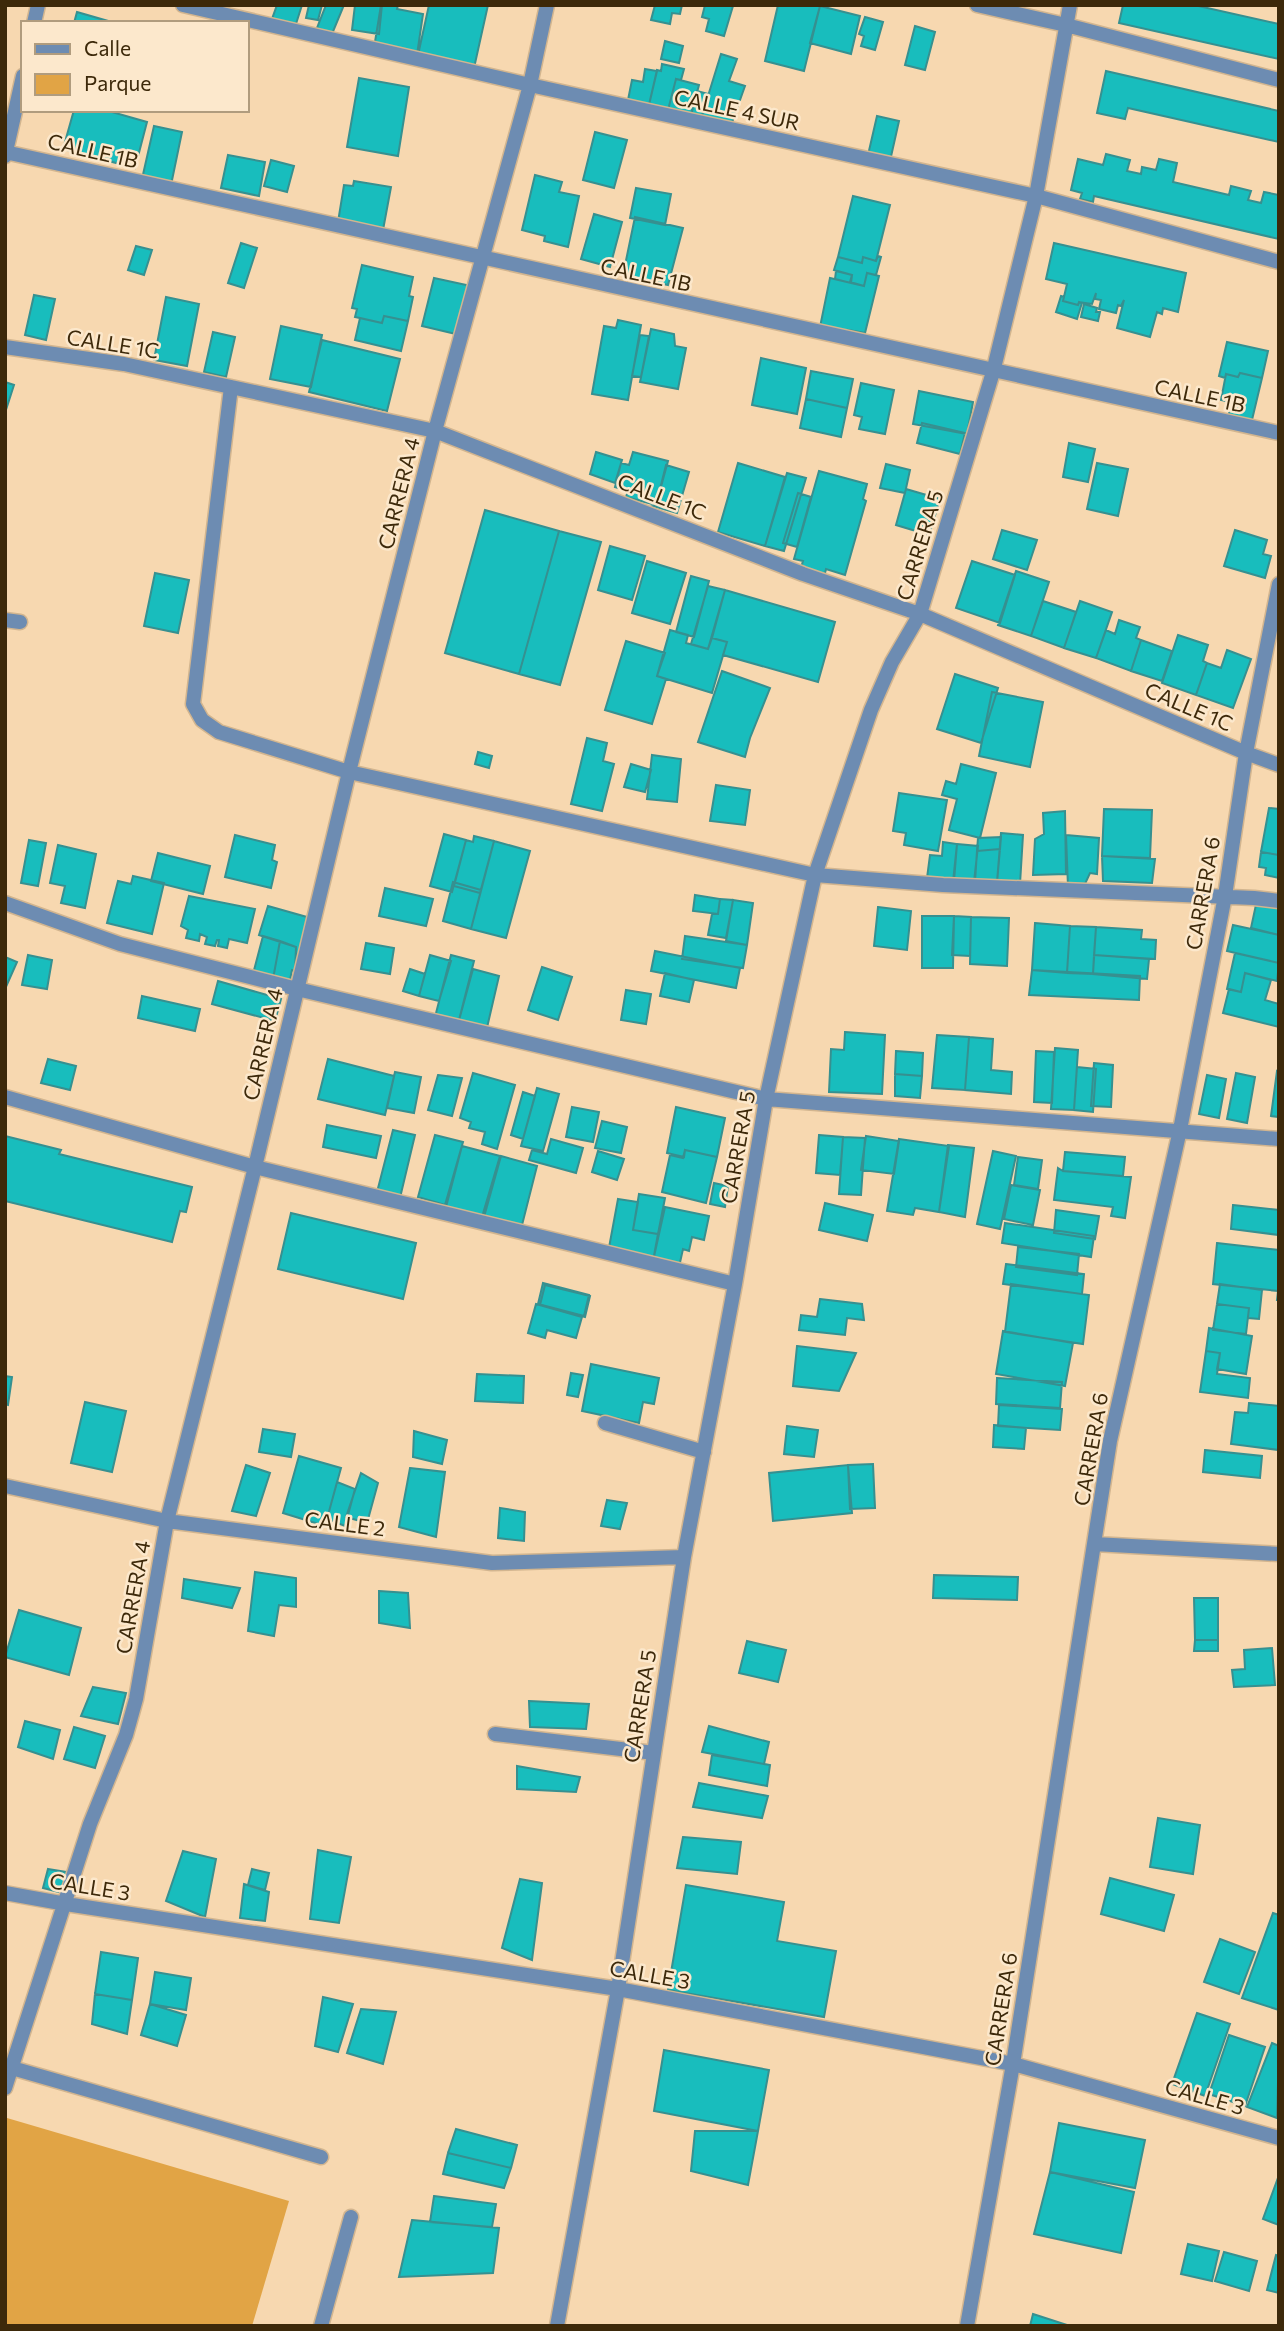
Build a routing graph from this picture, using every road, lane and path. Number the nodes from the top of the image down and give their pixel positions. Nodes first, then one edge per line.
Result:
1 (183, 5) edge
2 (547, 5) edge
3 (976, 5) edge
4 (1070, 5) edge
5 (1066, 25) junction
6 (1279, 80) edge
7 (21, 85) edge
8 (530, 85) junction
9 (6, 153) edge
10 (1037, 195) junction
11 (482, 259) junction
12 (1279, 262) edge
13 (5, 347) edge
14 (993, 372) junction
15 (230, 387) junction
16 (435, 430) junction
17 (1279, 433) edge
18 (1278, 592) edge
19 (920, 614) junction
20 (1245, 753) junction
21 (1279, 765) edge
22 (349, 772) junction
23 (815, 875) junction
24 (1225, 897) junction
25 (1279, 901) edge
26 (5, 903) edge
27 (297, 989) junction
28 (5, 1097) edge
29 (766, 1098) junction
30 (1180, 1130) junction
31 (1279, 1139) edge
32 (255, 1167) junction
33 (735, 1284) junction
34 (605, 1423) dead end
35 (704, 1452) junction
36 (5, 1486) edge
37 (167, 1521) junction
38 (1094, 1544) junction
39 (1279, 1554) edge
40 (684, 1557) junction
41 (495, 1734) dead end
42 (654, 1753) junction
43 (5, 1893) edge
44 (66, 1904) junction
45 (618, 1989) junction
46 (1013, 2064) junction
47 (12, 2068) junction
48 (5, 2088) edge
49 (1279, 2138) edge
50 (321, 2157) dead end
51 (351, 2217) dead end
52 (321, 2326) edge
53 (557, 2326) edge
54 (967, 2326) edge

1 - 8 street, CALLE 4 SUR
2 - 8 street, CARRERA 4
3 - 5 street
4 - 5 street, CARRERA 5
5 - 6 street
5 - 10 street, CARRERA 5
7 - 9 street
8 - 10 street, CALLE 4 SUR
8 - 11 street, CARRERA 4
9 - 11 street, CALLE 1B
10 - 12 street, CALLE 4 SUR
10 - 14 street, CARRERA 5
11 - 14 street, CALLE 1B
11 - 16 street, CARRERA 4
13 - 15 street, CALLE 1C
14 - 17 street, CALLE 1B
14 - 19 street, CARRERA 5
15 - 16 street, CALLE 1C
15 - 22 street
16 - 19 street, CALLE 1C
16 - 22 street, CARRERA 4
18 - 20 street, CARRERA 6
19 - 20 street, CALLE 1C
19 - 23 street, CARRERA 5
20 - 21 street, CALLE 1C
20 - 24 street, CARRERA 6
22 - 23 street
22 - 27 street, CARRERA 4
23 - 24 street
23 - 29 street, CARRERA 5
24 - 25 street
24 - 30 street, CARRERA 6
26 - 27 street
27 - 29 street
27 - 32 street, CARRERA 4
28 - 32 street
29 - 30 street
29 - 33 street, CARRERA 5
30 - 31 street
30 - 38 street, CARRERA 6
32 - 33 street
32 - 37 street, CARRERA 4
33 - 35 street, CARRERA 5
34 - 35 street
35 - 40 street, CARRERA 5
36 - 37 street, CALLE 2
37 - 40 street, CALLE 2
37 - 44 street, CARRERA 4
38 - 39 street
38 - 46 street, CARRERA 6
40 - 42 street, CARRERA 5
41 - 42 street
42 - 45 street, CARRERA 5
43 - 44 street, CALLE 3
44 - 45 street, CALLE 3
44 - 47 street, CARRERA 4
45 - 46 street, CALLE 3
45 - 53 street, CARRERA 5
46 - 49 street, CALLE 3
46 - 54 street, CARRERA 6
47 - 48 street, CARRERA 4
47 - 50 street
51 - 52 street

